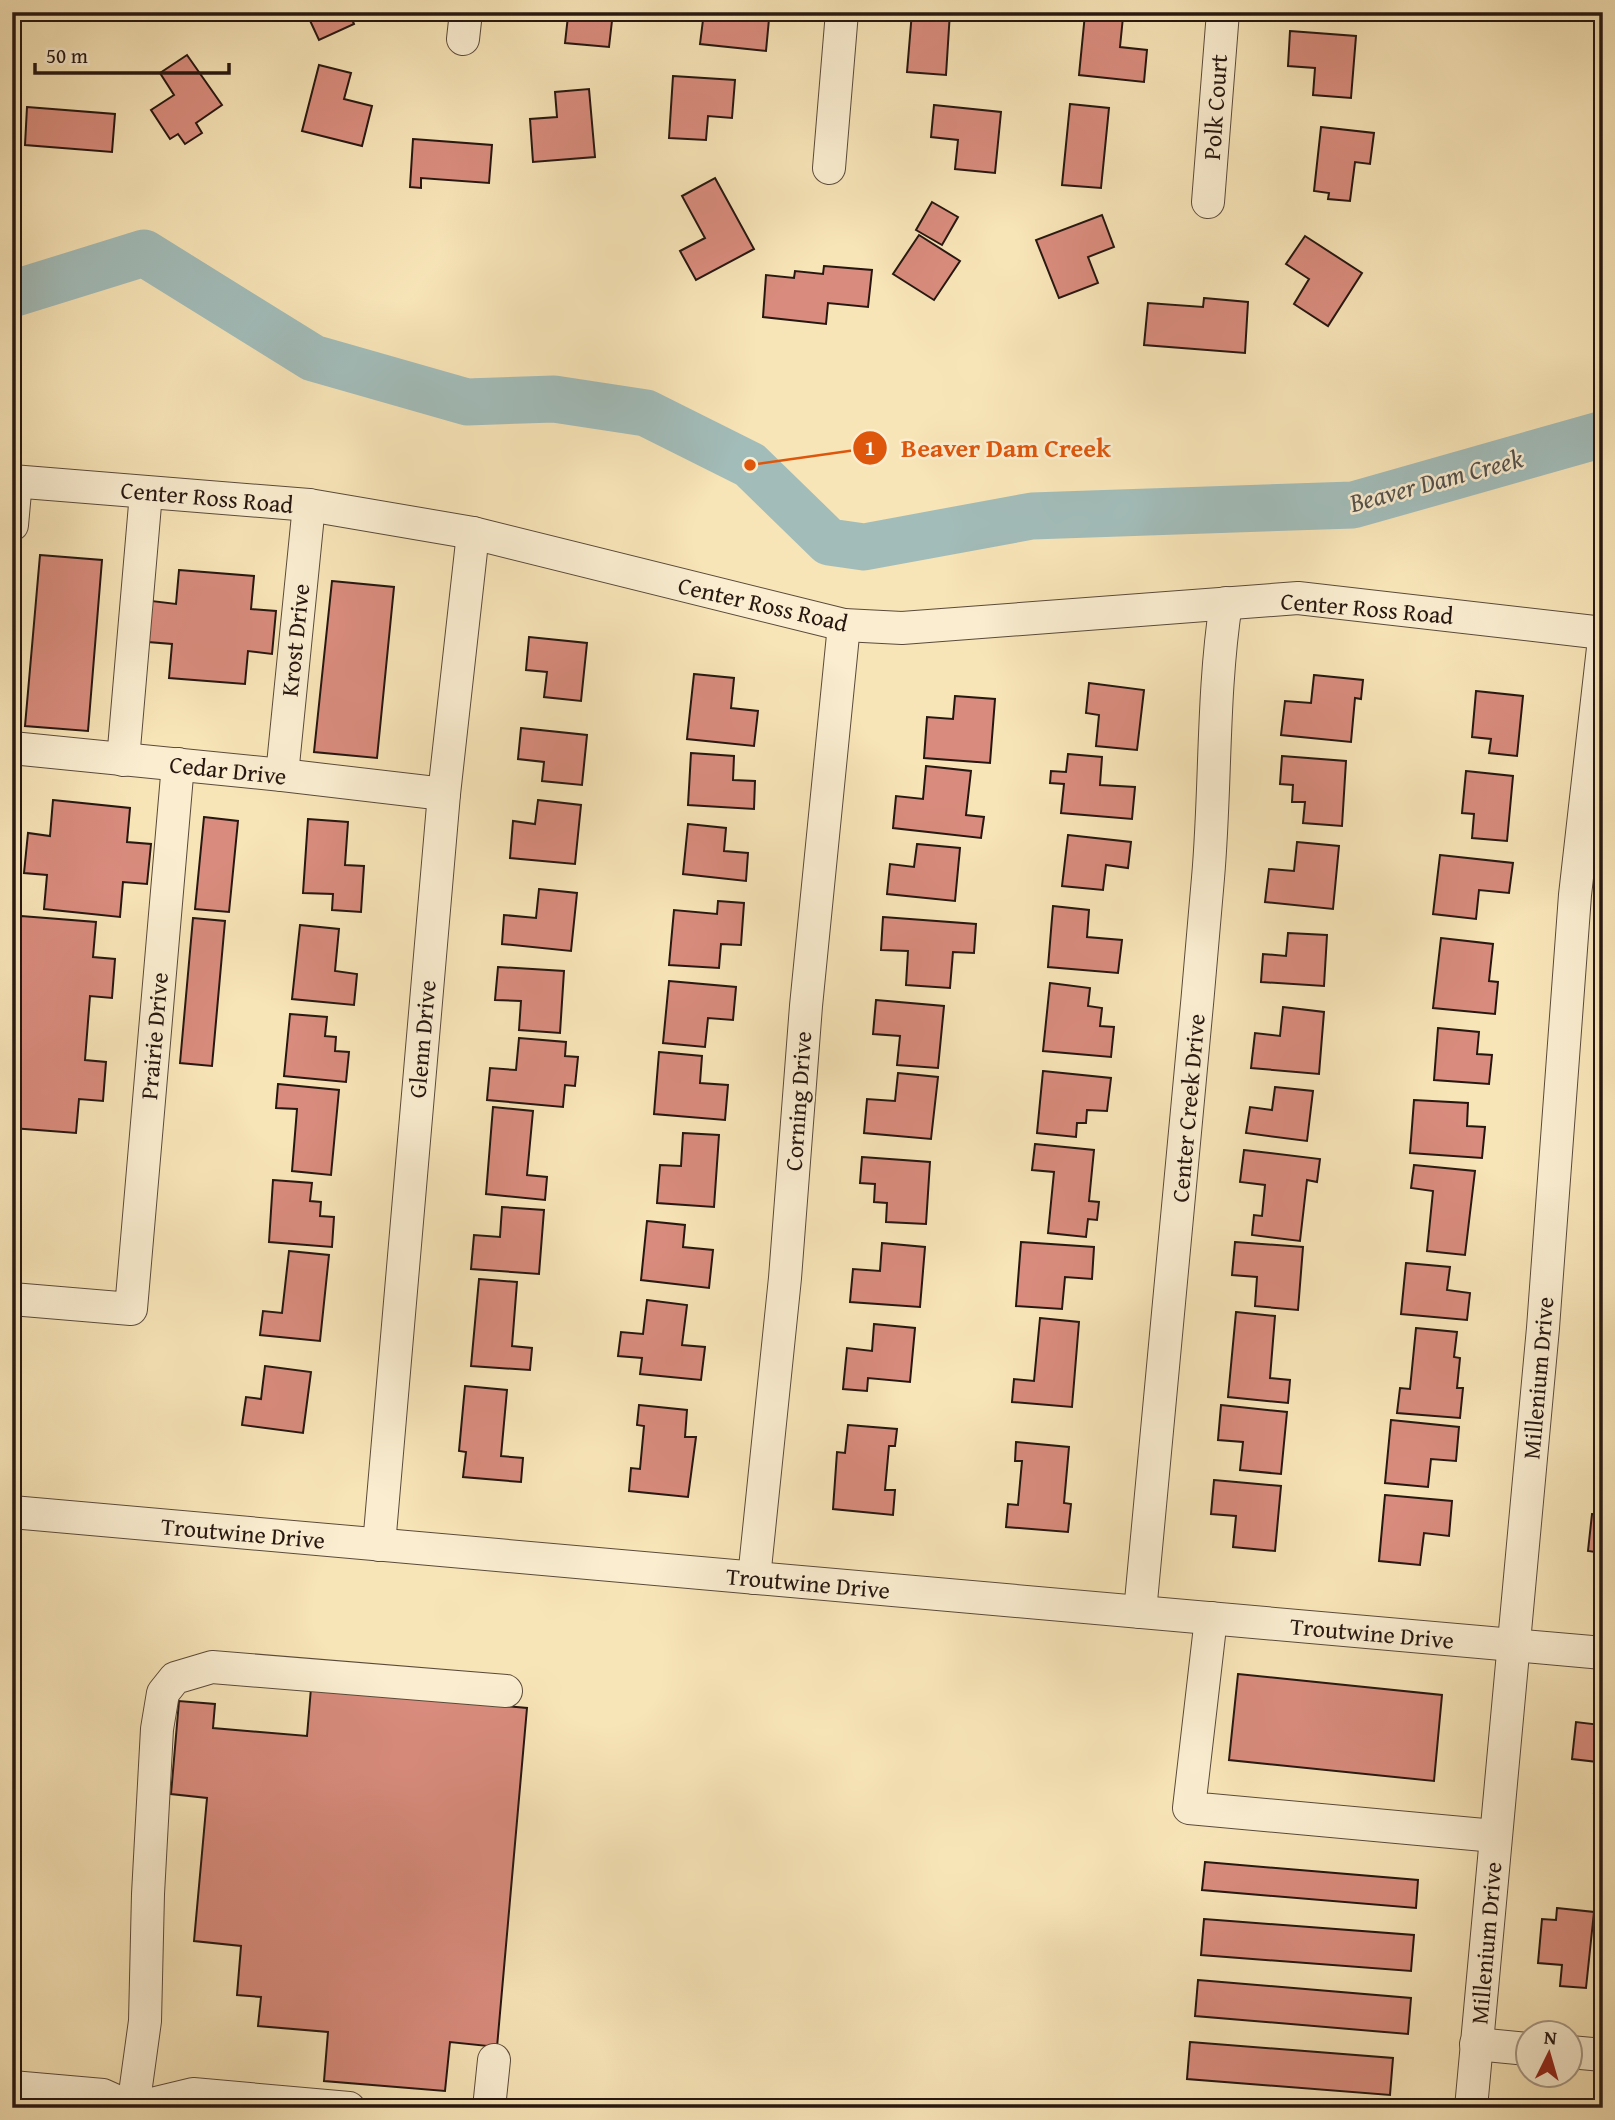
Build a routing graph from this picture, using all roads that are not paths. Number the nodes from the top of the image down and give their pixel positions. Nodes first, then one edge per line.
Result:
1 (842, 12) edge
2 (1223, 12) edge
3 (829, 168) dead end
4 (1208, 202) dead end
5 (14, 481) edge
6 (146, 492) junction
7 (309, 505) junction
8 (12, 524) edge
9 (473, 533) junction
10 (1226, 603) junction
11 (844, 625) junction
12 (1603, 633) edge
13 (1603, 648) edge
14 (12, 748) edge
15 (123, 760) junction
16 (177, 764) junction
17 (282, 775) junction
18 (444, 793) junction
19 (12, 1298) edge
20 (12, 1512) edge
21 (379, 1545) junction
22 (754, 1578) junction
23 (1140, 1612) junction
24 (1211, 1618) junction
25 (1513, 1645) junction
26 (1603, 1653) edge
27 (506, 1692) dead end
28 (1495, 1836) junction
29 (1476, 2044) junction
30 (1514, 2048) edge
31 (1584, 2053) edge
32 (1603, 2055) edge
33 (494, 2060) dead end
34 (12, 2087) edge
35 (133, 2108) edge
36 (349, 2108) edge
37 (489, 2108) edge
38 (1471, 2108) edge

1 - 3 street
2 - 4 street, Polk Court
5 - 6 street, Center Ross Road
5 - 8 street
6 - 7 street, Center Ross Road
6 - 15 street
7 - 9 street, Center Ross Road
7 - 17 street, Krost Drive
9 - 11 street, Center Ross Road
9 - 18 street, Glenn Drive
10 - 11 street, Center Ross Road
10 - 12 street, Center Ross Road
10 - 23 street, Center Creek Drive
11 - 22 street, Corning Drive
13 - 25 street, Millenium Drive
14 - 15 street, Cedar Drive
15 - 16 street, Cedar Drive
16 - 17 street, Cedar Drive
16 - 19 street, Prairie Drive
17 - 18 street, Cedar Drive
18 - 21 street, Glenn Drive
20 - 21 street, Troutwine Drive
21 - 22 street, Troutwine Drive
22 - 23 street, Troutwine Drive
23 - 24 street, Troutwine Drive
24 - 25 street, Troutwine Drive
24 - 28 street
25 - 26 street, Troutwine Drive
25 - 28 street, Millenium Drive
27 - 35 street
28 - 29 street, Millenium Drive
29 - 30 street
29 - 38 street, Millenium Drive
31 - 32 street
33 - 37 street
34 - 35 street
35 - 36 street

